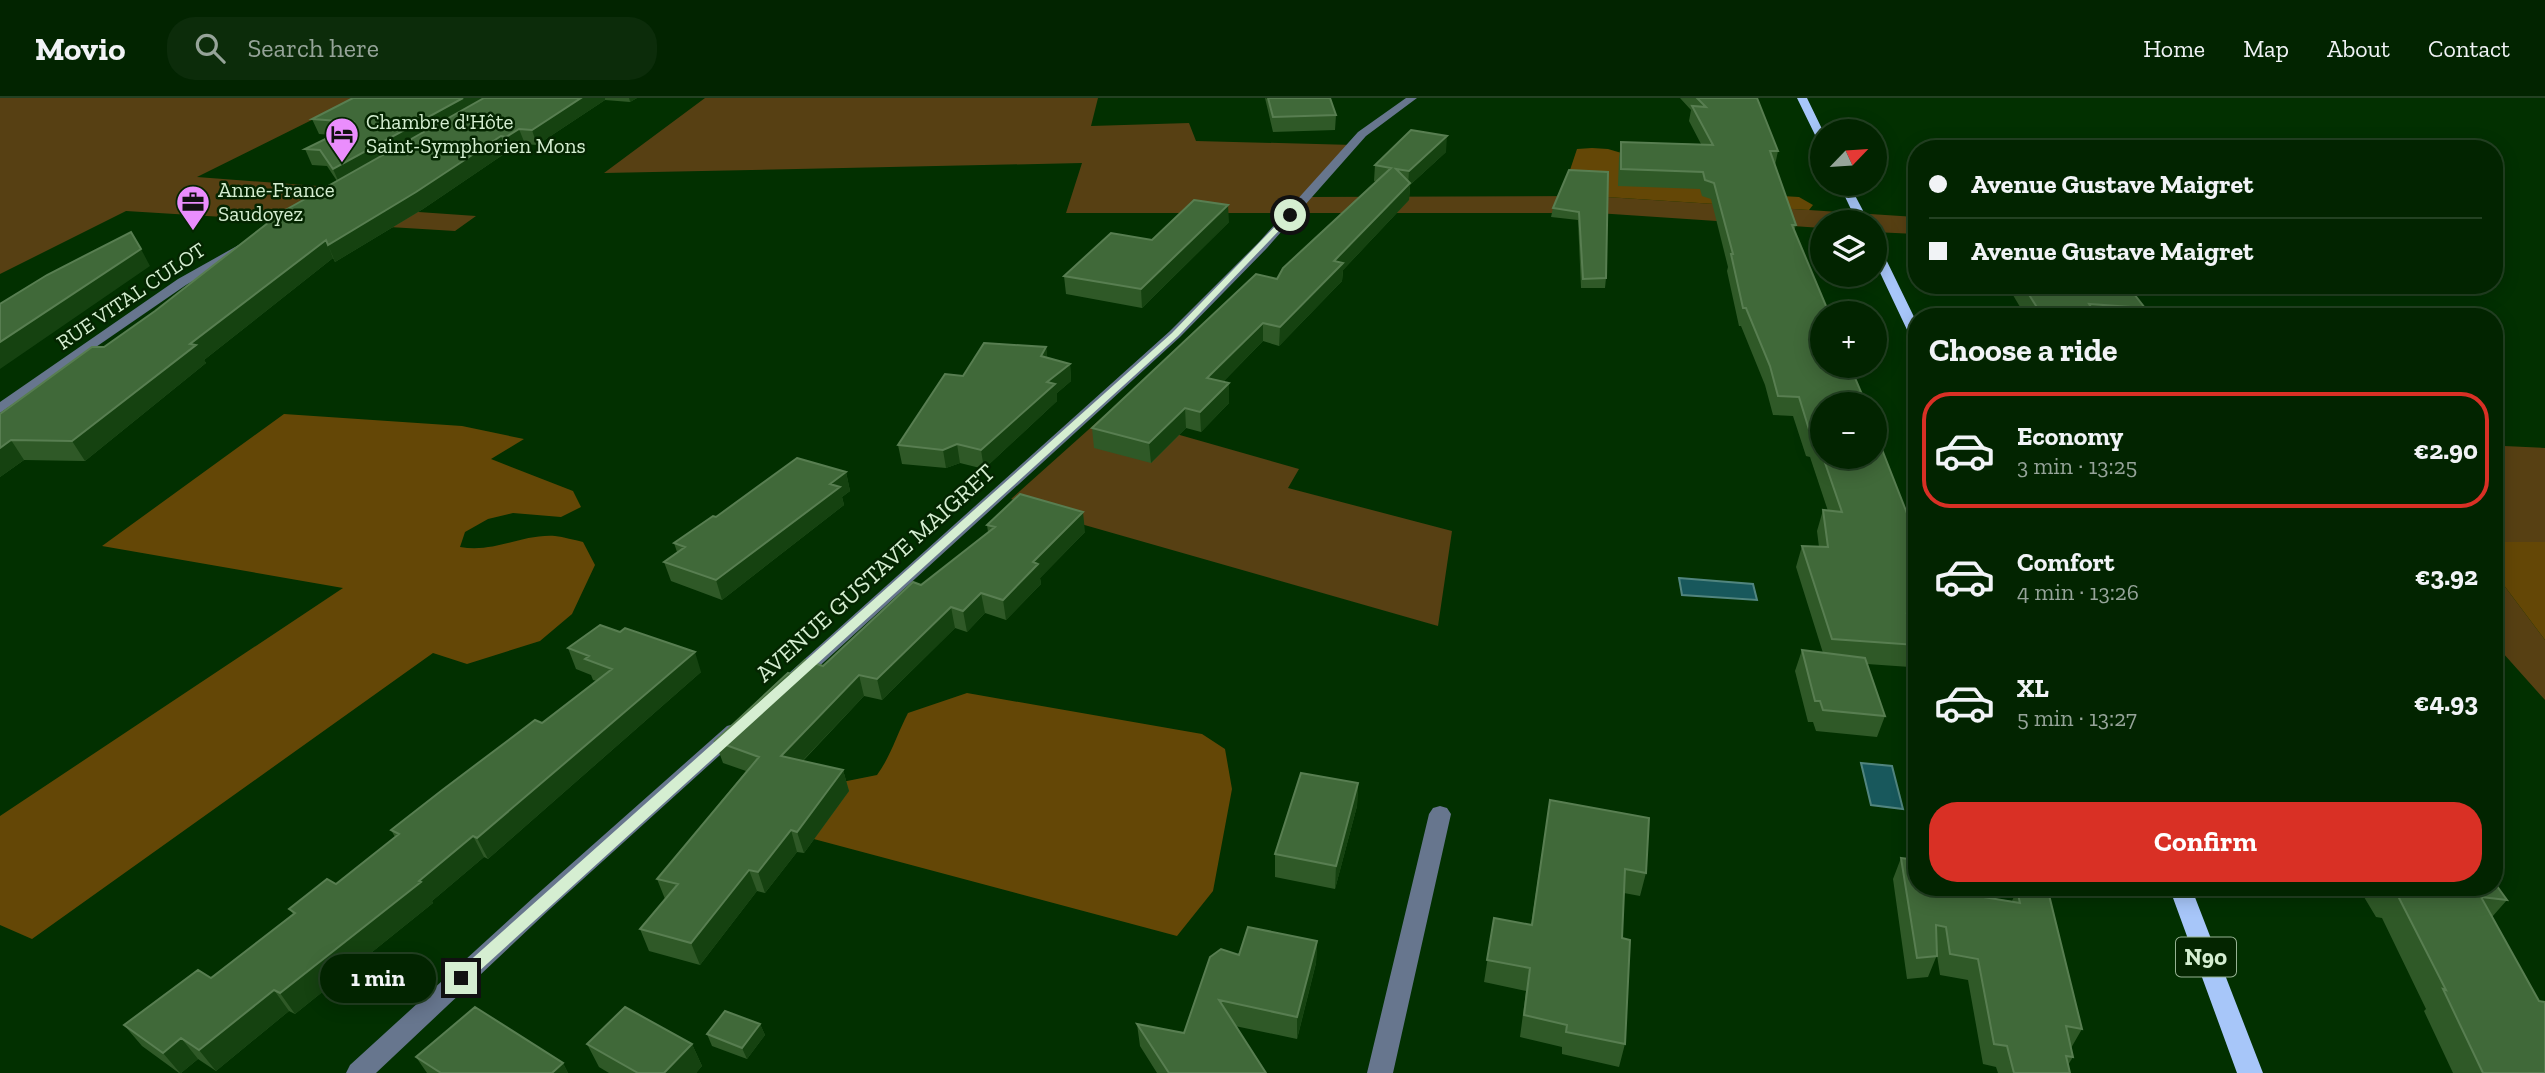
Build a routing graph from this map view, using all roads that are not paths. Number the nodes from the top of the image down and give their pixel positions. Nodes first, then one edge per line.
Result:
1 (1412, 98) edge
2 (1802, 98) edge
3 (1812, 119) edge
4 (254, 240) edge
5 (1887, 274) edge
6 (1908, 317) edge
7 (0, 409) edge
8 (781, 690) edge
9 (750, 718) edge
10 (1440, 814) dead end
11 (2183, 896) edge
12 (359, 1073) edge
13 (1380, 1073) edge
14 (2250, 1073) edge

1 - 8 street, AVENUE GUSTAVE MAIGRET
2 - 3 main road
4 - 7 street, RUE VITAL CULOT
5 - 6 main road
9 - 12 street, AVENUE GUSTAVE MAIGRET
10 - 13 street
11 - 14 main road, N90

